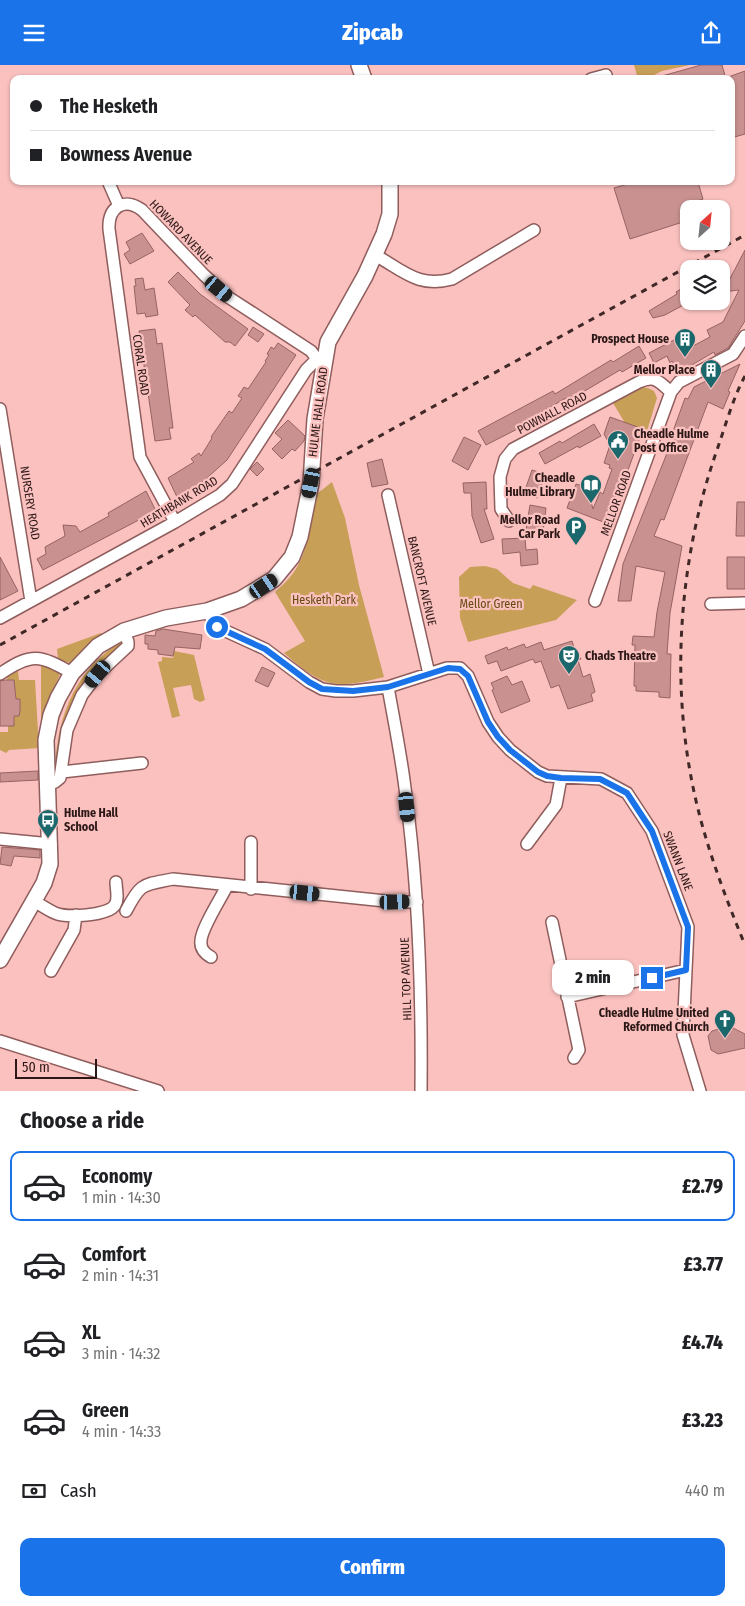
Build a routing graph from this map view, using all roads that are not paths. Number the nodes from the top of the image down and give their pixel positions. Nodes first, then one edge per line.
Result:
1 (110, 185) edge
2 (390, 185) edge
3 (119, 206) junction
4 (534, 230) dead end
5 (376, 255) junction
6 (745, 336) edge
7 (320, 359) junction
8 (671, 392) junction
9 (0, 409) edge
10 (388, 495) dead end
11 (509, 521) dead end
12 (174, 522) junction
13 (31, 601) junction
14 (595, 601) dead end
15 (745, 603) edge
16 (711, 604) dead end
17 (207, 611) junction
18 (0, 618) edge
19 (124, 631) junction
20 (72, 673) junction
21 (0, 674) edge
22 (429, 674) junction
23 (388, 687) junction
24 (142, 763) dead end
25 (62, 772) junction
26 (561, 778) junction
27 (47, 785) junction
28 (0, 839) edge
29 (251, 842) dead end
30 (51, 844) junction
31 (527, 844) dead end
32 (116, 882) dead end
33 (228, 886) junction
34 (251, 889) junction
35 (34, 901) junction
36 (416, 901) junction
37 (126, 911) dead end
38 (76, 915) junction
39 (552, 922) dead end
40 (211, 957) dead end
41 (0, 960) edge
42 (686, 970) junction
43 (50, 971) dead end
44 (567, 997) junction
45 (0, 1041) edge
46 (574, 1058) dead end
47 (158, 1091) edge
48 (421, 1091) edge
49 (700, 1091) edge

1 - 3 street
2 - 5 main road, HULME HALL ROAD
3 - 7 street, HOWARD AVENUE
3 - 12 street, CORAL ROAD
4 - 5 street
5 - 7 main road, HULME HALL ROAD
6 - 8 street
7 - 12 street, HEATHBANK ROAD
7 - 17 main road, HULME HALL ROAD
8 - 11 street, POWNALL ROAD
8 - 14 street, MELLOR ROAD
9 - 13 street, NURSERY ROAD
10 - 22 street, BANCROFT AVENUE
12 - 13 street, HEATHBANK ROAD
13 - 18 street, HEATHBANK ROAD
15 - 16 street
17 - 19 main road, HULME HALL ROAD
17 - 23 street, SWANN LANE
19 - 20 main road, HULME HALL ROAD
19 - 25 street
20 - 21 street
20 - 27 main road, HULME HALL ROAD
22 - 23 street, SWANN LANE
22 - 26 street, SWANN LANE
23 - 36 street, HILL TOP AVENUE
24 - 25 street
25 - 27 street
26 - 31 street
26 - 42 street, SWANN LANE
27 - 30 main road, HULME HALL ROAD
28 - 30 street
29 - 34 street
30 - 35 main road, HULME HALL ROAD
32 - 38 street
33 - 34 street
33 - 37 street
33 - 40 street
34 - 36 street
35 - 38 street
35 - 41 main road, HULME HALL ROAD
36 - 48 street, HILL TOP AVENUE
38 - 43 street
39 - 44 street
42 - 44 street
42 - 49 street, SWANN LANE
44 - 46 street
45 - 47 street

